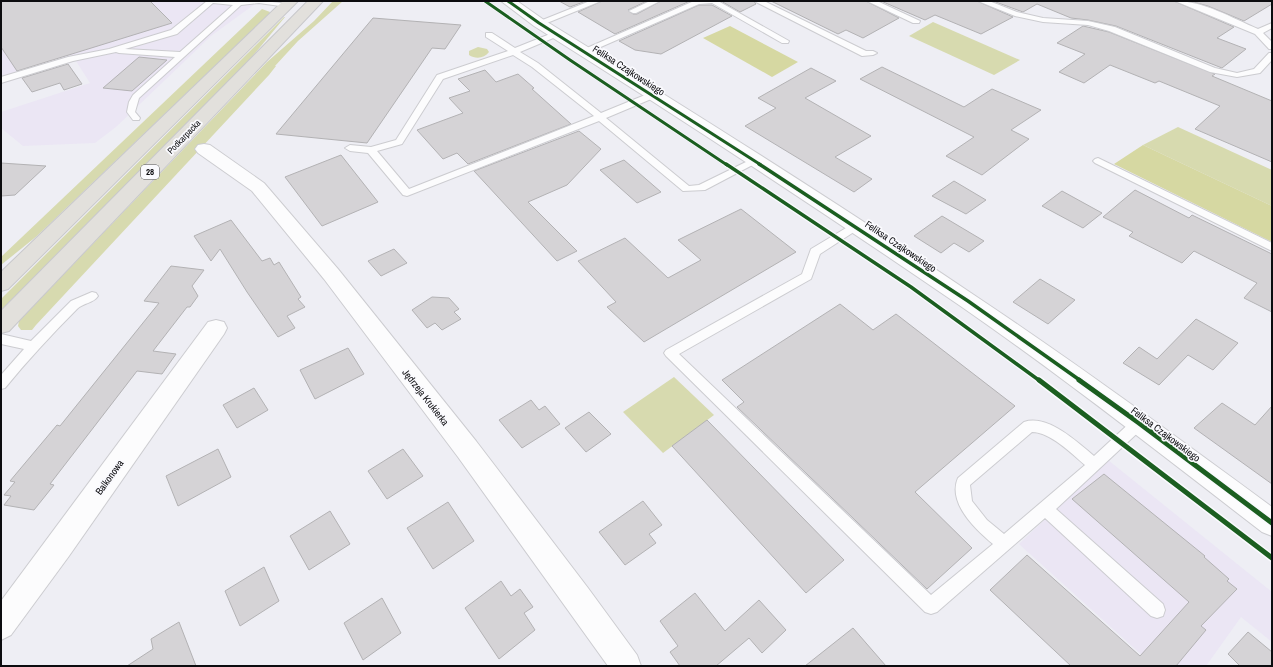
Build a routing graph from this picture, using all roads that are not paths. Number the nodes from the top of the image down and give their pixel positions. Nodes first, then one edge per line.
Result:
1 (211, 1) edge
2 (214, 1) edge
3 (256, 1) edge
4 (316, 1) edge
5 (508, 1) edge
6 (597, 1) edge
7 (656, 1) edge
8 (758, 1) edge
9 (871, 1) edge
10 (982, 1) edge
11 (1179, 1) edge
12 (239, 3) junction
13 (289, 3) edge
14 (633, 11) dead end
15 (916, 21) dead end
16 (539, 23) junction
17 (1272, 24) edge
18 (1258, 32) junction
19 (555, 34) junction
20 (489, 36) dead end
21 (785, 41) dead end
22 (1272, 47) edge
23 (110, 50) junction
24 (584, 51) junction
25 (513, 52) junction
26 (872, 53) dead end
27 (182, 55) junction
28 (1272, 55) edge
29 (1, 80) edge
30 (654, 96) junction
31 (600, 116) junction
32 (136, 118) dead end
33 (350, 148) dead end
34 (204, 149) dead end
35 (371, 150) junction
36 (755, 160) junction
37 (1098, 161) dead end
38 (856, 226) junction
39 (1272, 247) edge
40 (1, 284) edge
41 (92, 296) dead end
42 (1, 325) edge
43 (216, 328) dead end
44 (1, 339) edge
45 (33, 346) junction
46 (1, 384) edge
47 (1139, 423) junction
48 (1094, 464) junction
49 (1045, 509) junction
50 (1272, 523) edge
51 (1004, 544) junction
52 (1157, 610) dead end
53 (1, 625) edge
54 (626, 666) edge

1 - 23 lane
2 - 12 lane
3 - 12 lane
3 - 13 lane
4 - 42 main road, Podkarpacka / 28
5 - 16 street, Feliksa Czajkowskiego
6 - 16 lane
7 - 14 lane
8 - 26 lane
9 - 15 lane
10 - 28 lane
11 - 18 lane
12 - 27 lane
13 - 40 main road, 28
16 - 19 street, Feliksa Czajkowskiego
17 - 18 lane
18 - 22 lane
19 - 24 street, Feliksa Czajkowskiego
19 - 25 lane
20 - 25 lane
21 - 24 lane
23 - 27 lane
23 - 29 lane
24 - 30 street, Feliksa Czajkowskiego
25 - 31 lane
25 - 35 lane
27 - 32 lane
30 - 31 lane
30 - 36 street, Feliksa Czajkowskiego
31 - 35 lane
31 - 36 lane
33 - 35 lane
34 - 54 street, Jędrzeja Krukierka
36 - 38 street, Feliksa Czajkowskiego
37 - 39 lane
38 - 47 street, Feliksa Czajkowskiego
38 - 51 lane
41 - 45 lane
43 - 53 street, Balkonowa
44 - 45 lane
45 - 46 lane
47 - 48 lane
47 - 50 street, Feliksa Czajkowskiego
48 - 49 lane
48 - 51 lane
49 - 51 lane
49 - 52 lane

